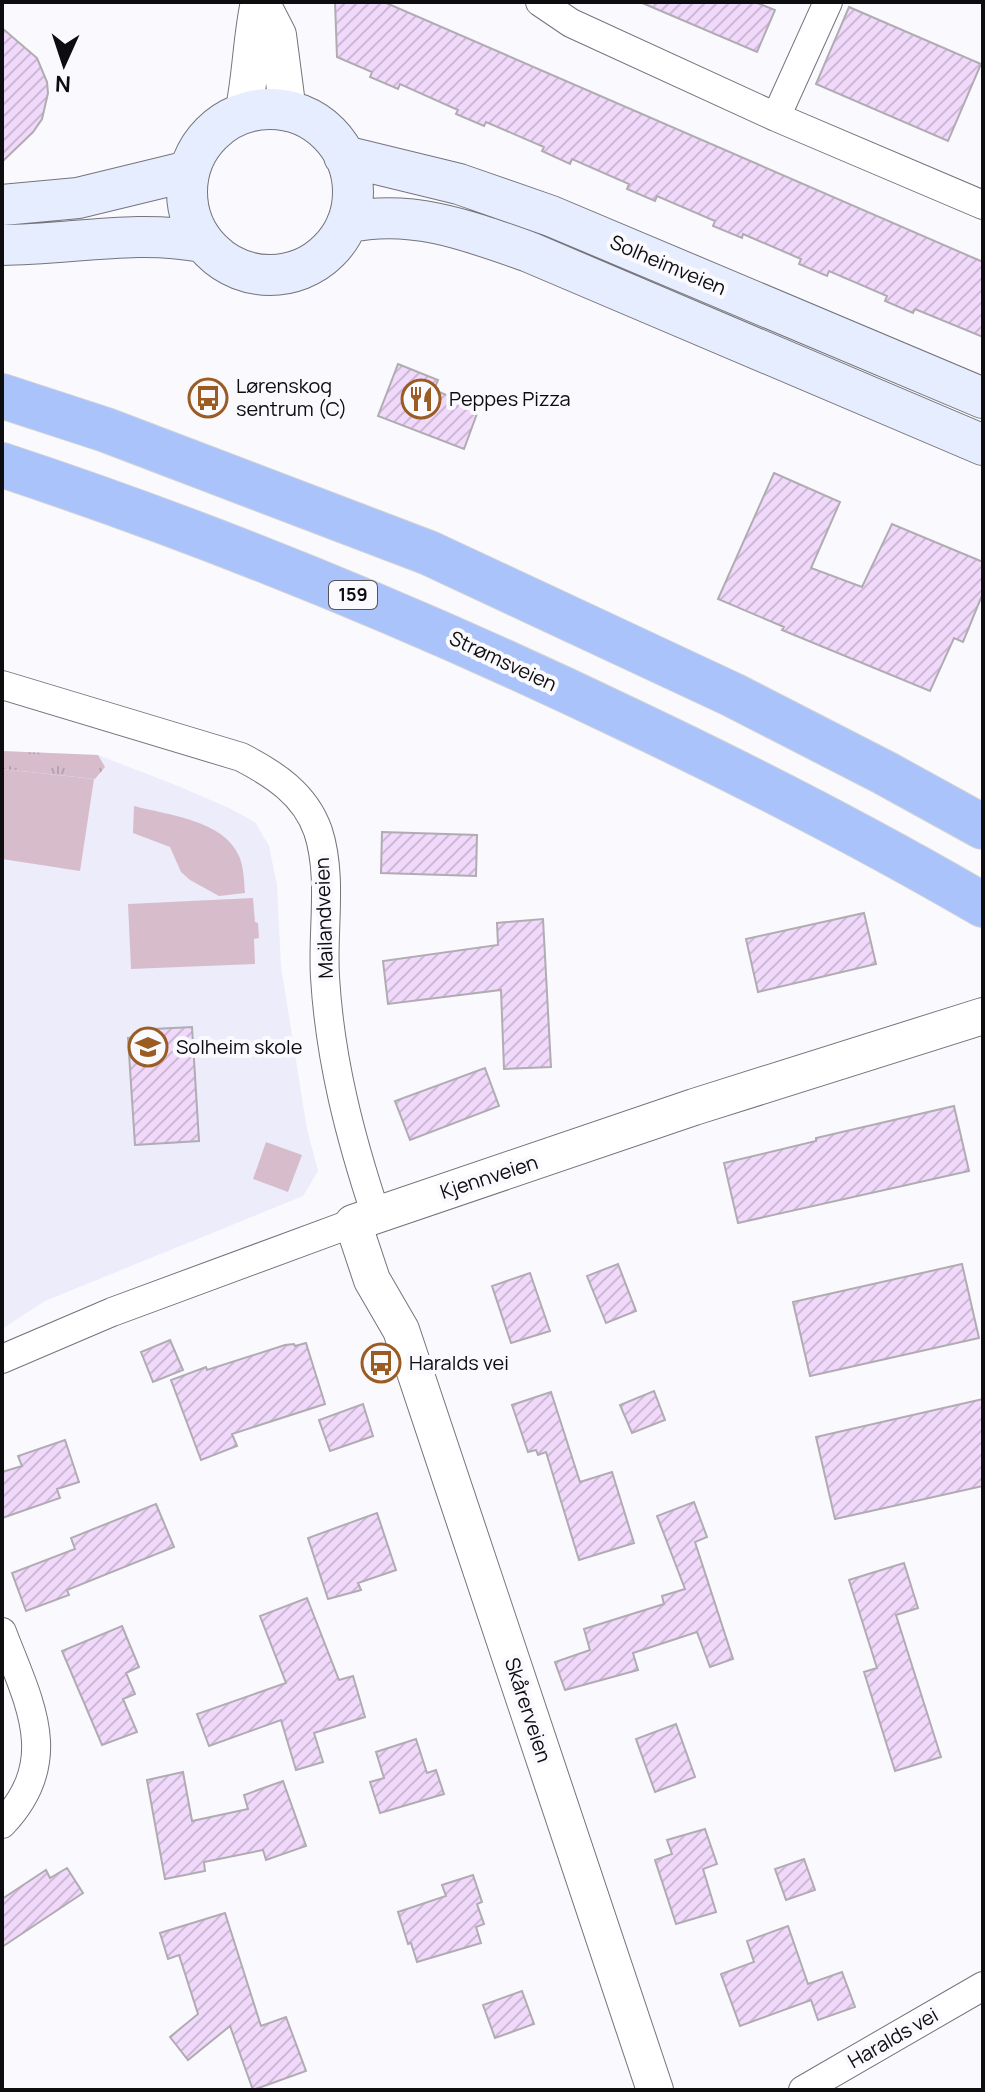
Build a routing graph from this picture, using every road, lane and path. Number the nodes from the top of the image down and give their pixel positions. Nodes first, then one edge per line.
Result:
1 (260, 2) edge
2 (540, 2) edge
3 (828, 2) edge
4 (288, 112) junction
5 (243, 114) junction
6 (776, 117) junction
7 (344, 156) junction
8 (189, 171) junction
9 (2, 205) edge
10 (983, 205) edge
11 (347, 223) junction
12 (202, 242) junction
13 (2, 245) edge
14 (2, 396) edge
15 (983, 398) edge
16 (983, 445) edge
17 (2, 465) edge
18 (567, 616) junction
19 (2, 685) edge
20 (983, 794) edge
21 (983, 827) edge
22 (983, 905) edge
23 (983, 1016) edge
24 (365, 1219) junction
25 (2, 1359) edge
26 (2, 1632) edge
27 (2, 1824) edge
28 (983, 1986) edge
29 (655, 2090) edge
30 (803, 2090) edge

1 - 4 street
1 - 5 street
2 - 6 street
3 - 6 street
4 - 5 main road
4 - 7 main road
5 - 8 main road
6 - 10 street
7 - 11 main road
7 - 15 main road, Solheimveien
8 - 9 main road
8 - 12 main road
11 - 12 main road
11 - 16 main road
12 - 13 main road
14 - 18 highway
17 - 22 highway, Strømsveien / 159
18 - 20 highway
18 - 21 highway
19 - 24 street, Mailandveien
23 - 24 street, Kjennveien
24 - 25 street, Kjennveien
24 - 29 street, Skårerveien
26 - 27 street
28 - 30 street, Haralds vei

